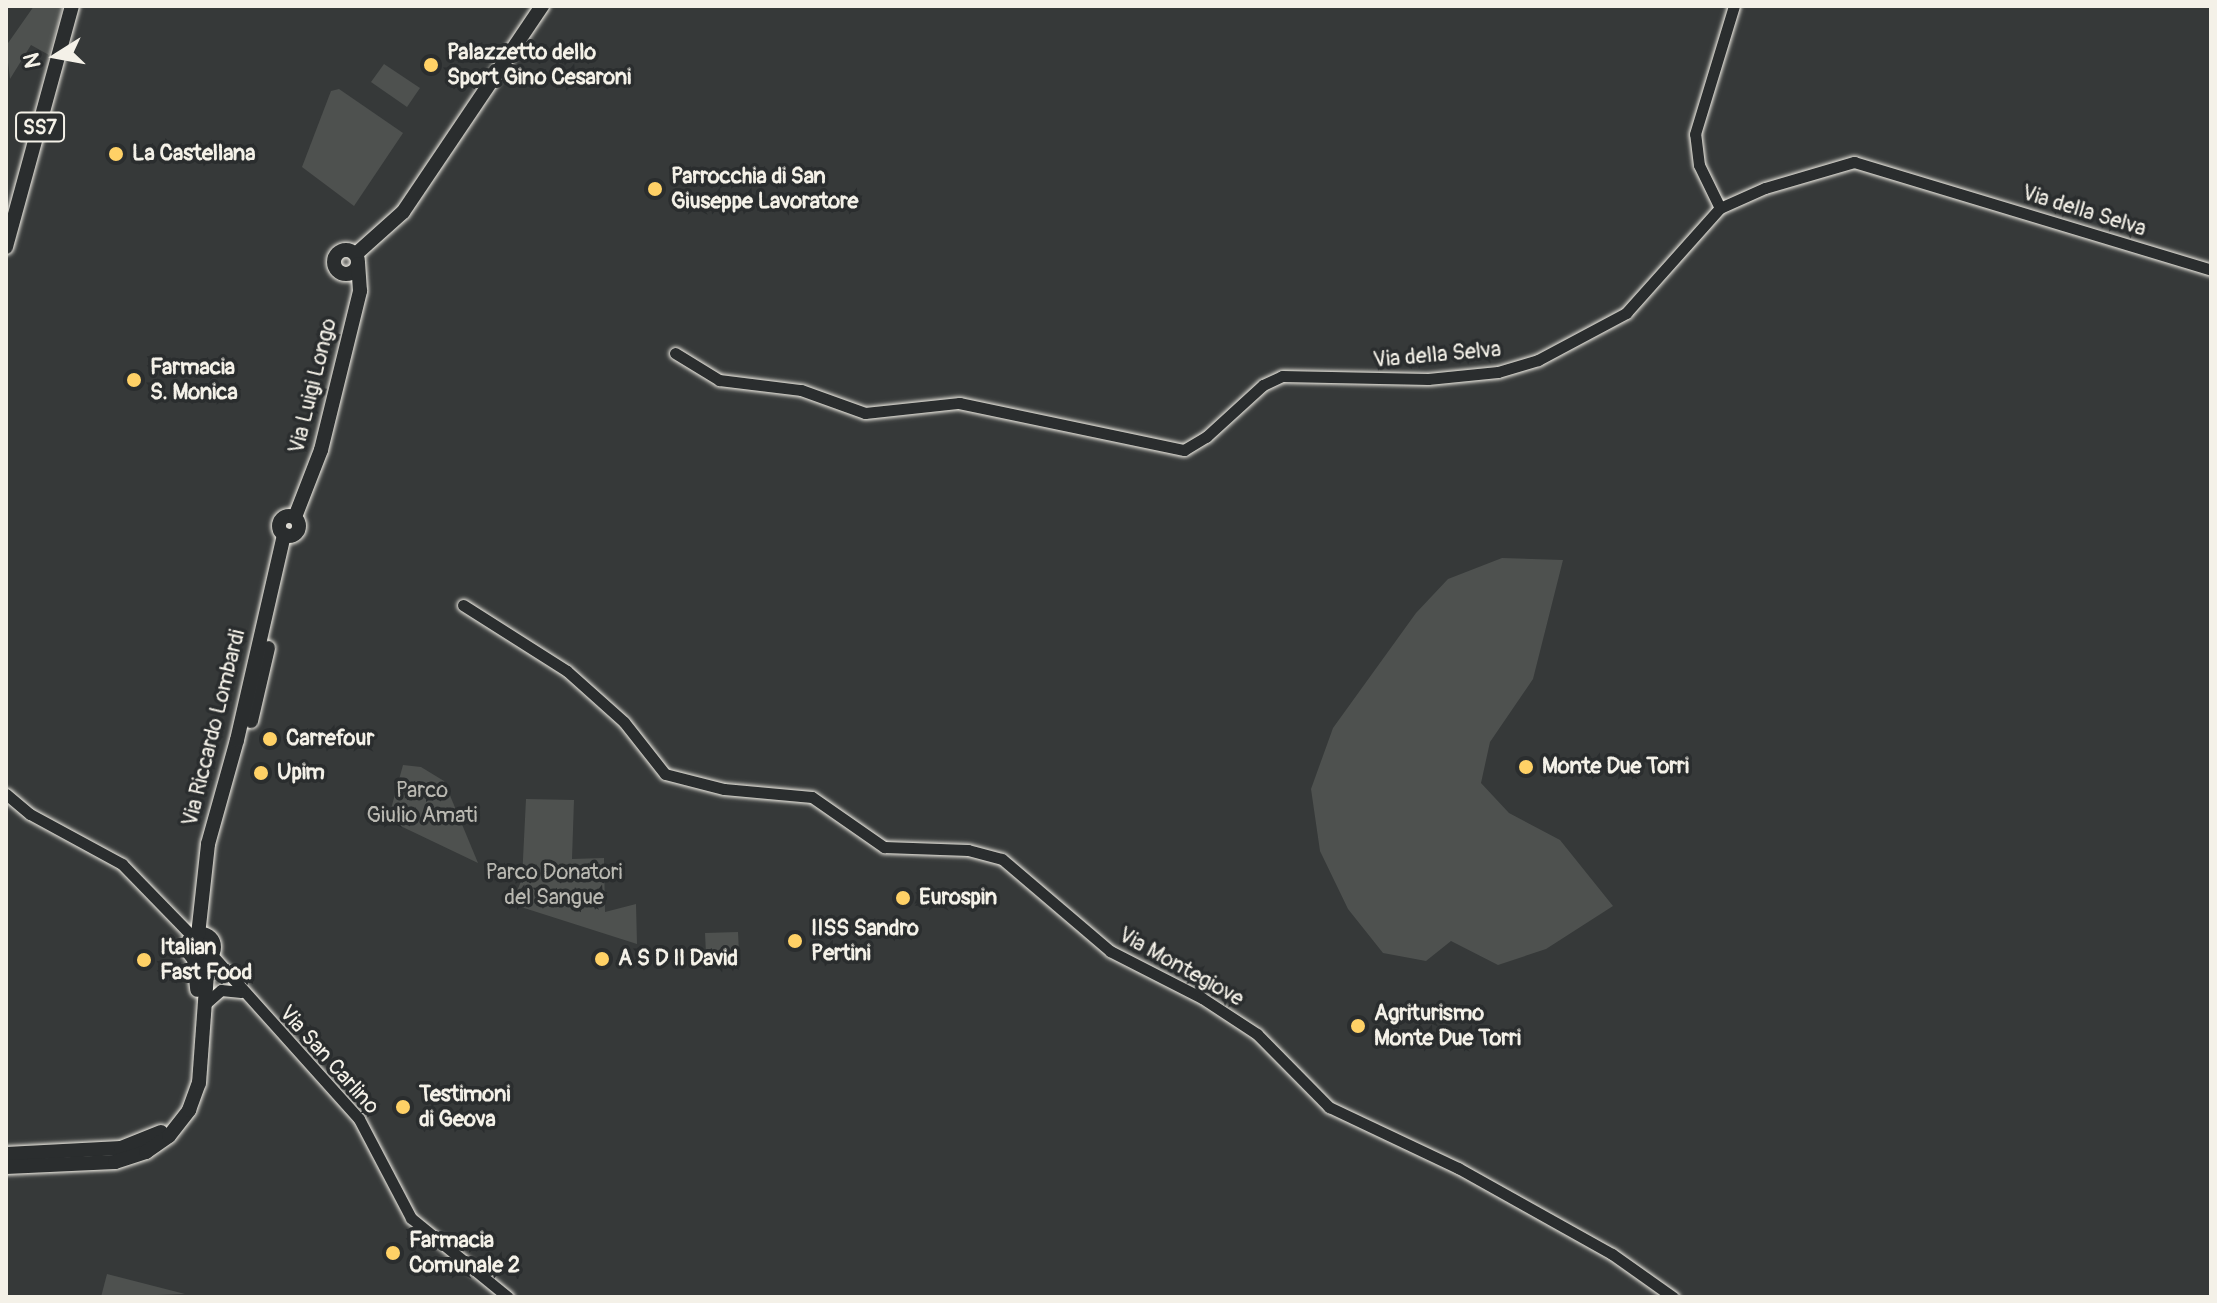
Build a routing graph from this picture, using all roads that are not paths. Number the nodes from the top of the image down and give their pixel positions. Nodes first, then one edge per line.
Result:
1 (72, 6) edge
2 (542, 6) edge
3 (1734, 6) edge
4 (1720, 208) junction
5 (6, 247) edge
6 (2211, 270) edge
7 (675, 353) dead end
8 (287, 535) joint
9 (463, 605) dead end
10 (6, 794) edge
11 (199, 936) junction
12 (205, 958) junction
13 (241, 992) junction
14 (204, 1005) junction
15 (6, 1154) edge
16 (6, 1167) edge
17 (508, 1297) edge
18 (1673, 1297) edge

1 - 5 main road, SS7
2 - 8 main road, Via Luigi Longo
3 - 4 street
4 - 6 street, Via della Selva
4 - 7 street, Via della Selva
8 - 11 main road, Via Riccardo Lombardi
9 - 18 street, Via Montegiove
10 - 11 street
11 - 12 main road
11 - 12 main road
12 - 13 street, Via San Carlino
12 - 14 main road
12 - 15 main road
13 - 14 street
13 - 17 street, Via San Carlino
14 - 16 main road

